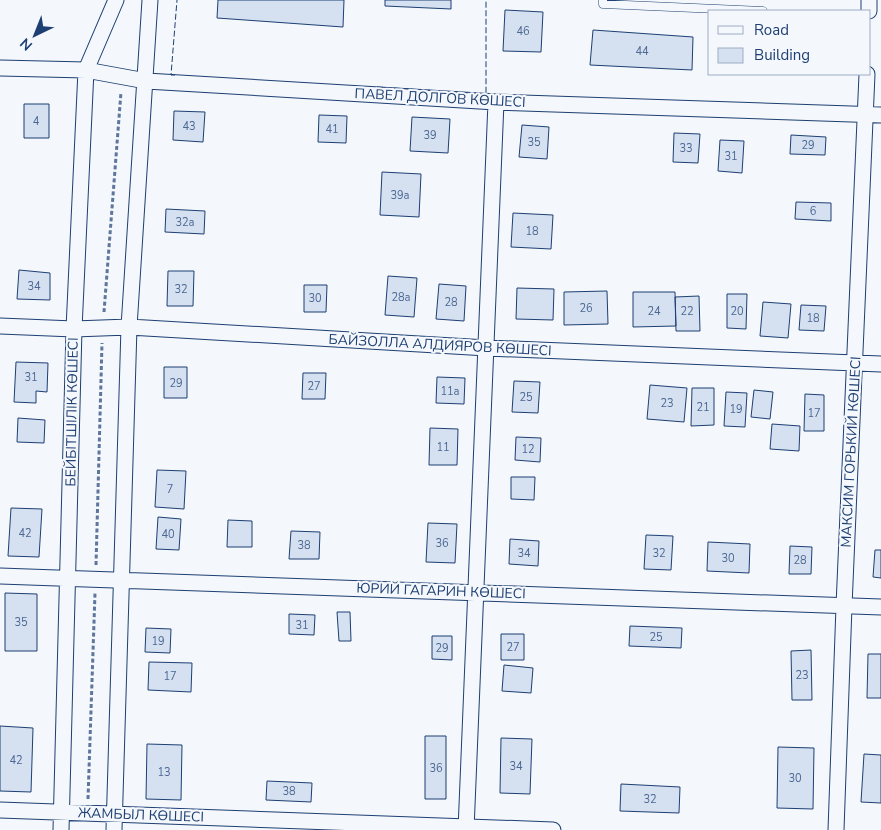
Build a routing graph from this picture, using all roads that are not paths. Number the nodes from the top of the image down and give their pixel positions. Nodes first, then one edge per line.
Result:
1 (116, 0) edge
2 (150, 0) edge
3 (603, 0) edge
4 (740, 10) edge
5 (0, 68) edge
6 (86, 70) junction
7 (867, 75) edge
8 (146, 80) junction
9 (496, 102) junction
10 (866, 114) junction
11 (881, 115) edge
12 (0, 326) edge
13 (129, 327) junction
14 (74, 329) junction
15 (487, 348) junction
16 (856, 364) junction
17 (881, 364) edge
18 (0, 576) edge
19 (68, 578) junction
20 (122, 579) junction
21 (476, 592) junction
22 (844, 606) junction
23 (881, 607) edge
24 (0, 810) edge
25 (61, 812) junction
26 (114, 814) junction
27 (466, 828) edge
28 (61, 830) edge
29 (114, 830) edge
30 (553, 830) edge
31 (836, 830) edge

1 - 6 street, БЕЙБІТШІЛІК КӨШЕСІ
2 - 8 street
3 - 4 lane
5 - 6 street, ПАВЕЛ ДОЛГОВ КӨШЕСІ
6 - 8 street, ПАВЕЛ ДОЛГОВ КӨШЕСІ
6 - 14 street, БЕЙБІТШІЛІК КӨШЕСІ
7 - 10 street, МАКСИМ ГОРЬКИЙ КӨШЕСІ
8 - 9 street, ПАВЕЛ ДОЛГОВ КӨШЕСІ
8 - 13 street
9 - 10 street, ПАВЕЛ ДОЛГОВ КӨШЕСІ
9 - 15 street
10 - 11 street, ПАВЕЛ ДОЛГОВ КӨШЕСІ
10 - 16 street, МАКСИМ ГОРЬКИЙ КӨШЕСІ
12 - 14 street, БАЙЗОЛЛА АЛДИЯРОВ КӨШЕСІ
13 - 14 street, БАЙЗОЛЛА АЛДИЯРОВ КӨШЕСІ
13 - 15 street, БАЙЗОЛЛА АЛДИЯРОВ КӨШЕСІ
13 - 20 street
14 - 19 street, БЕЙБІТШІЛІК КӨШЕСІ
15 - 16 street, БАЙЗОЛЛА АЛДИЯРОВ КӨШЕСІ
15 - 21 street
16 - 17 street, БАЙЗОЛЛА АЛДИЯРОВ КӨШЕСІ
16 - 22 street, МАКСИМ ГОРЬКИЙ КӨШЕСІ
18 - 19 street, ЮРИЙ ГАГАРИН КӨШЕСІ
19 - 20 street, ЮРИЙ ГАГАРИН КӨШЕСІ
19 - 25 street, БЕЙБІТШІЛІК КӨШЕСІ
20 - 21 street, ЮРИЙ ГАГАРИН КӨШЕСІ
20 - 26 street
21 - 22 street, ЮРИЙ ГАГАРИН КӨШЕСІ
21 - 27 street
22 - 23 street, ЮРИЙ ГАГАРИН КӨШЕСІ
22 - 31 street, МАКСИМ ГОРЬКИЙ КӨШЕСІ
24 - 25 street, ЖАМБЫЛ КӨШЕСІ
25 - 26 street, ЖАМБЫЛ КӨШЕСІ
25 - 28 street, БЕЙБІТШІЛІК КӨШЕСІ
26 - 27 street, ЖАМБЫЛ КӨШЕСІ
26 - 29 street
27 - 30 street, ЖАМБЫЛ КӨШЕСІ

